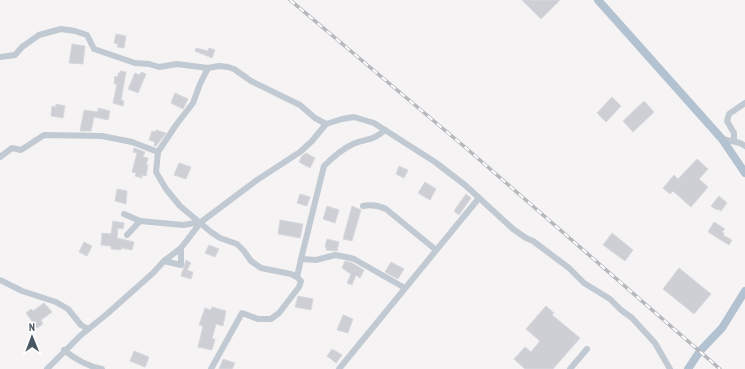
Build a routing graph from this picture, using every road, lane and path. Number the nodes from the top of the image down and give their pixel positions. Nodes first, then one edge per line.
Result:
1 (598, 0) edge
2 (0, 57) edge
3 (208, 68) junction
4 (745, 103) edge
5 (326, 124) junction
6 (385, 130) junction
7 (722, 139) junction
8 (734, 141) junction
9 (745, 146) edge
10 (158, 152) junction
11 (0, 157) edge
12 (745, 173) edge
13 (479, 198) junction
14 (363, 206) dead end
15 (124, 214) dead end
16 (140, 221) junction
17 (201, 222) junction
18 (127, 235) dead end
19 (181, 248) junction
20 (436, 250) junction
21 (300, 259) junction
22 (164, 261) junction
23 (297, 277) junction
24 (0, 280) edge
25 (405, 288) junction
26 (745, 291) edge
27 (88, 329) junction
28 (587, 349) dead end
29 (64, 350) junction
30 (47, 369) edge
31 (102, 369) edge
32 (211, 369) edge
33 (339, 369) edge
34 (570, 369) edge
35 (670, 369) edge
36 (688, 369) edge

1 - 7 main road
2 - 3 street
3 - 5 street
3 - 10 street
4 - 8 street
5 - 6 street
5 - 17 street
6 - 13 street
6 - 21 street
7 - 8 street
7 - 12 main road
8 - 9 street
10 - 11 street
10 - 17 street
13 - 20 street
13 - 35 street
14 - 20 street
15 - 16 street
16 - 17 street
16 - 18 street
17 - 19 street
17 - 23 street
19 - 22 street
19 - 22 street
20 - 25 street
21 - 23 street
21 - 25 street
22 - 27 street
23 - 32 street
24 - 27 street
25 - 33 street
26 - 36 main road
27 - 29 street
28 - 34 street
29 - 30 street
29 - 31 street

